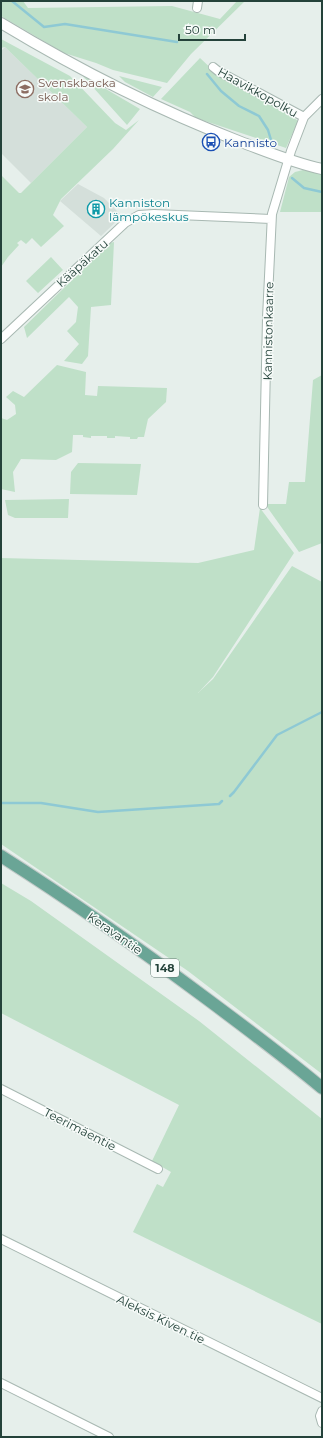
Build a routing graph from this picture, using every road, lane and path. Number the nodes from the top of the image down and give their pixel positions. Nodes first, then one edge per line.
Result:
1 (1, 23) edge
2 (213, 67) dead end
3 (322, 99) edge
4 (304, 117) junction
5 (288, 159) junction
6 (322, 169) edge
7 (272, 219) junction
8 (1, 339) edge
9 (263, 505) dead end
10 (1, 856) edge
11 (322, 1088) edge
12 (1, 1089) edge
13 (158, 1169) dead end
14 (1, 1239) edge
15 (1, 1383) edge
16 (322, 1398) edge
17 (322, 1411) edge
18 (322, 1423) edge
19 (109, 1437) edge

1 - 5 street
2 - 4 street, Haavikkopolku
3 - 4 street
4 - 5 street, Kannistonkaarre
5 - 6 street
5 - 7 street, Kannistonkaarre
7 - 8 street, Kääpäkatu
7 - 9 street, Kannistonkaarre
10 - 11 main road, Keravantie / 148
12 - 13 street, Teerimäentie
14 - 16 street, Aleksis Kiven tie
15 - 19 street
17 - 18 street

